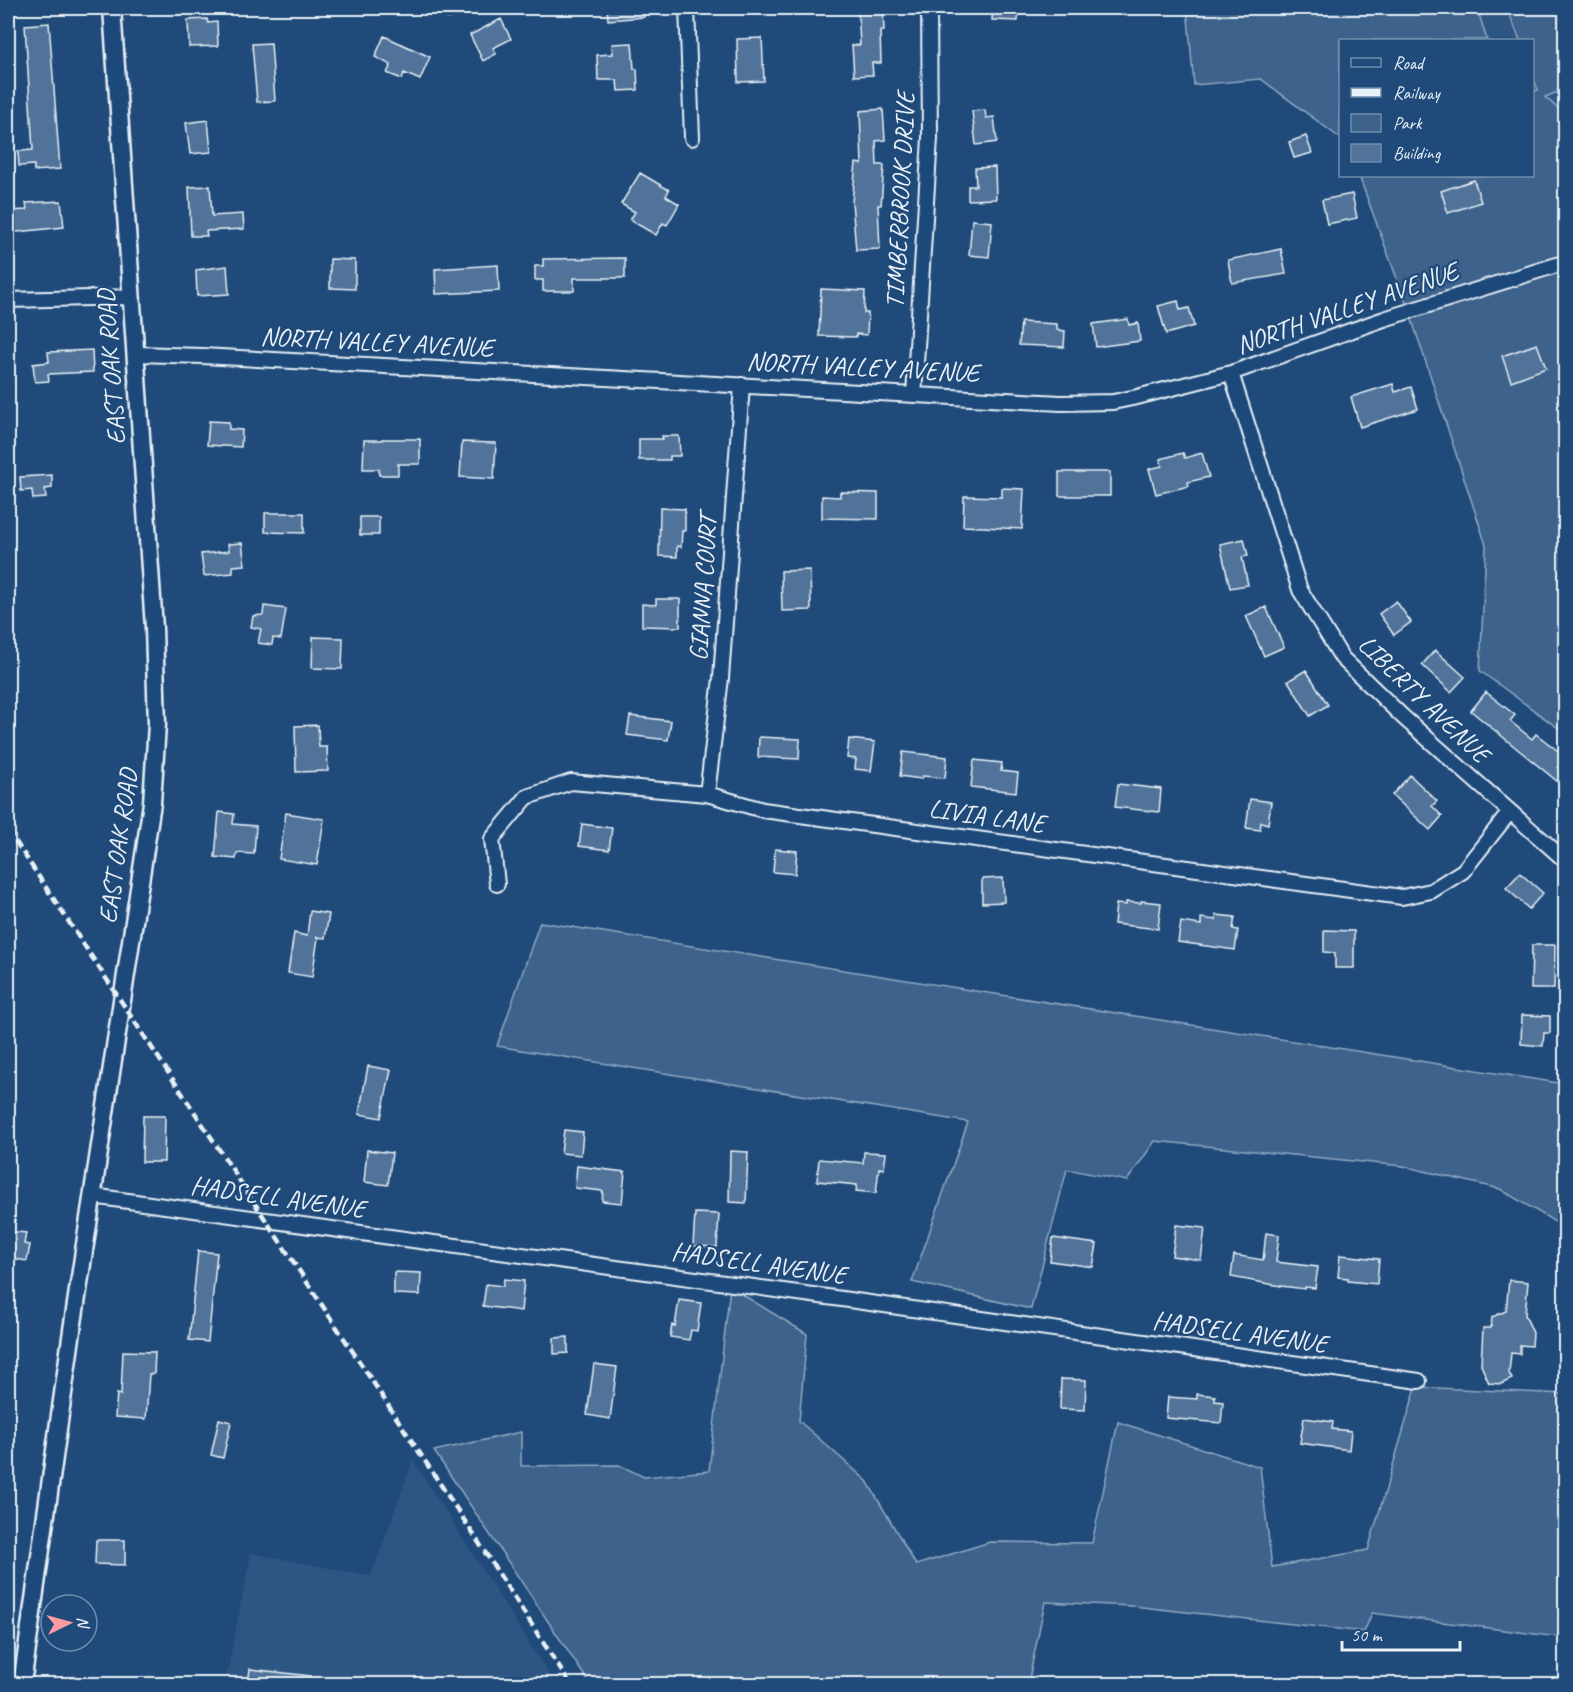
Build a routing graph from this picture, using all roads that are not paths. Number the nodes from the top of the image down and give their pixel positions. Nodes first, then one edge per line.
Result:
1 (112, 8) edge
2 (687, 8) edge
3 (928, 8) edge
4 (692, 138) dead end
5 (1566, 262) edge
6 (132, 297) junction
7 (8, 300) edge
8 (136, 354) junction
9 (1231, 373) junction
10 (741, 384) junction
11 (914, 395) junction
12 (707, 794) junction
13 (1509, 813) junction
14 (1566, 861) edge
15 (497, 884) dead end
16 (92, 1196) junction
17 (1419, 1382) dead end
18 (22, 1684) edge

1 - 6 street, EAST OAK ROAD
2 - 4 street
3 - 11 street, TIMBERBROOK DRIVE
5 - 9 street, NORTH VALLEY AVENUE
6 - 7 street
6 - 8 street, EAST OAK ROAD
8 - 10 street, NORTH VALLEY AVENUE
8 - 16 street, EAST OAK ROAD
9 - 11 street, NORTH VALLEY AVENUE
9 - 13 street, LIBERTY AVENUE
10 - 11 street, NORTH VALLEY AVENUE
10 - 12 street, GIANNA COURT
12 - 13 street, LIVIA LANE
12 - 15 street, LIVIA LANE
13 - 14 street, LIBERTY AVENUE
16 - 17 street, HADSELL AVENUE
16 - 18 street, EAST OAK ROAD

